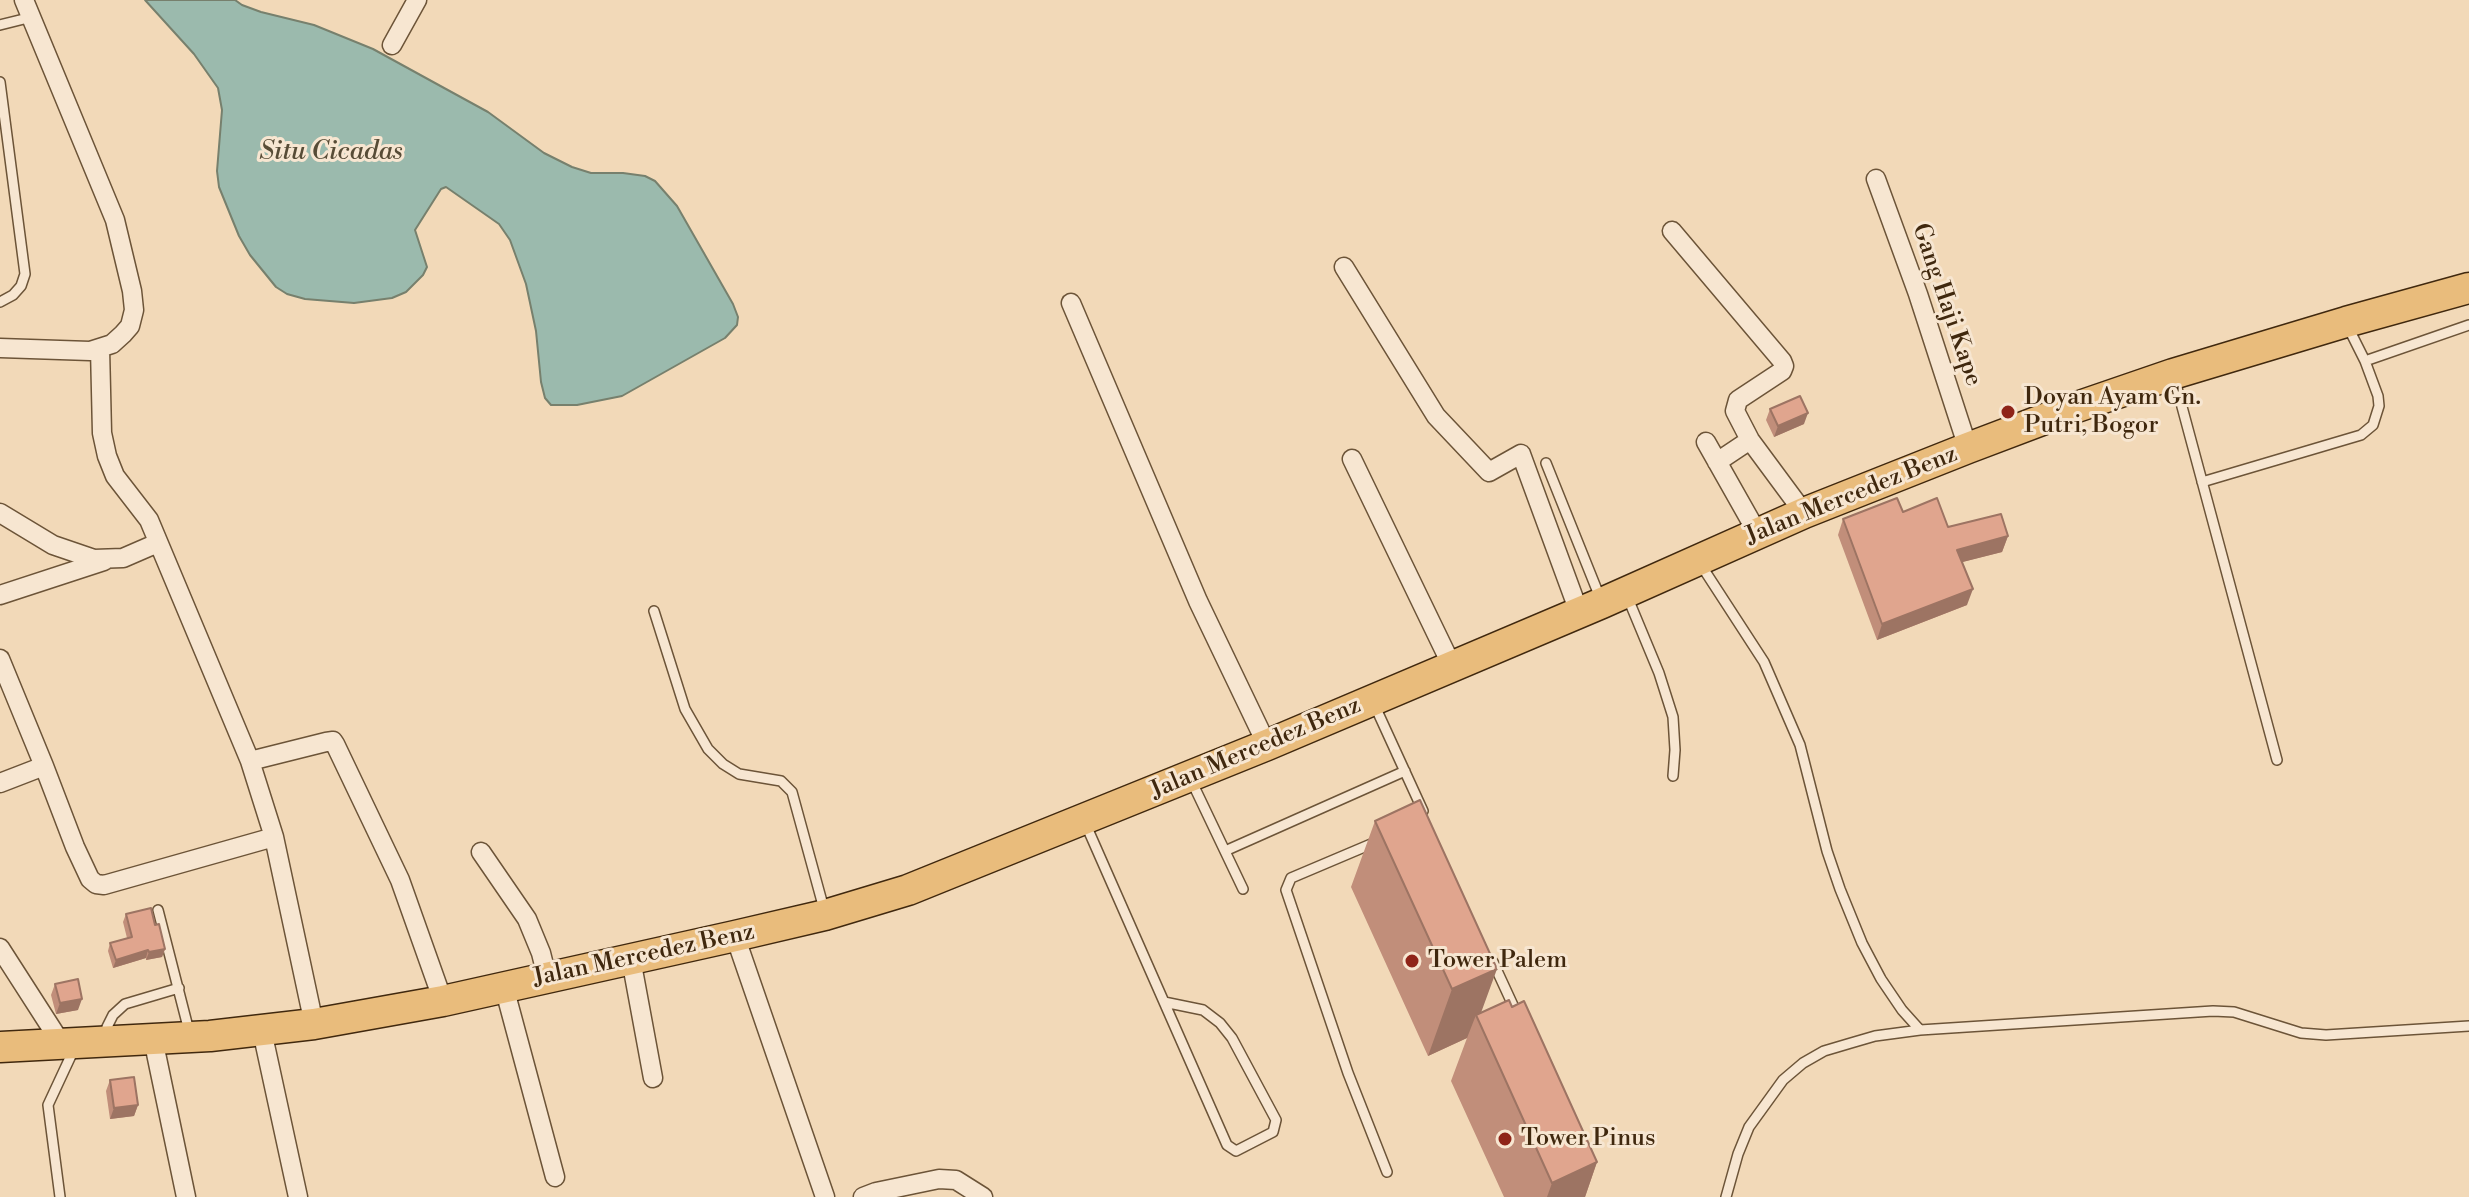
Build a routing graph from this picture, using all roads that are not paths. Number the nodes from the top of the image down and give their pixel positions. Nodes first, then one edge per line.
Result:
1 (24, 0) edge
2 (417, 0) edge
3 (32, 17) junction
4 (0, 25) edge
5 (392, 45) dead end
6 (0, 82) edge
7 (1876, 179) dead end
8 (1672, 231) dead end
9 (1344, 267) dead end
10 (2469, 288) edge
11 (0, 302) edge
12 (1071, 303) dead end
13 (2346, 322) junction
14 (2469, 325) edge
15 (0, 348) edge
16 (100, 348) junction
17 (2365, 361) junction
18 (2173, 374) junction
19 (1750, 440) junction
20 (1706, 442) dead end
21 (1968, 448) junction
22 (1352, 459) dead end
23 (1717, 462) junction
24 (1546, 463) dead end
25 (2202, 482) junction
26 (0, 513) edge
27 (1804, 513) junction
28 (1758, 534) junction
29 (160, 547) junction
30 (107, 560) junction
31 (1698, 560) junction
32 (0, 595) edge
33 (1602, 603) junction
34 (654, 611) dead end
35 (0, 659) edge
36 (1452, 666) junction
37 (1372, 700) junction
38 (1267, 745) junction
39 (2277, 760) dead end
40 (250, 761) junction
41 (44, 766) junction
42 (1405, 771) junction
43 (1673, 776) dead end
44 (1190, 777) junction
45 (0, 783) edge
46 (1084, 820) junction
47 (1428, 820) edge
48 (274, 837) junction
49 (1384, 839) edge
50 (1225, 851) junction
51 (481, 852) dead end
52 (1243, 889) dead end
53 (158, 910) dead end
54 (825, 915) junction
55 (735, 936) junction
56 (1485, 946) edge
57 (0, 948) edge
58 (631, 959) junction
59 (547, 977) junction
60 (504, 987) junction
61 (179, 988) junction
62 (443, 1001) junction
63 (1164, 1002) junction
64 (314, 1024) junction
65 (2469, 1026) edge
66 (1524, 1029) edge
67 (1920, 1030) junction
68 (262, 1031) junction
69 (190, 1037) junction
70 (153, 1039) junction
71 (81, 1043) junction
72 (0, 1047) edge
73 (653, 1078) dead end
74 (1387, 1172) dead end
75 (555, 1177) dead end
76 (60, 1197) edge
77 (186, 1197) edge
78 (298, 1197) edge
79 (825, 1197) edge
80 (863, 1197) edge
81 (983, 1197) edge
82 (1726, 1197) edge

1 - 3 street
2 - 5 street
3 - 4 lane
3 - 16 street
6 - 11 lane
7 - 21 street, Gang Haji Kape
8 - 19 street
9 - 33 street
10 - 13 main road, Jalan Mercedez Benz
12 - 38 street
13 - 17 lane
13 - 18 main road, Jalan Mercedez Benz
14 - 17 lane
15 - 16 street
16 - 29 street
17 - 25 lane
18 - 21 main road, Jalan Mercedez Benz
18 - 25 lane
19 - 23 street
19 - 27 street
20 - 23 street
21 - 27 main road, Jalan Mercedez Benz
22 - 36 street
23 - 28 street
24 - 33 lane
25 - 39 lane
26 - 30 street
27 - 28 main road, Jalan Mercedez Benz
28 - 31 main road, Jalan Mercedez Benz
29 - 30 street
29 - 40 street
30 - 32 street
31 - 33 main road, Jalan Mercedez Benz
31 - 67 lane
33 - 36 main road, Jalan Mercedez Benz
33 - 43 lane
34 - 54 lane
35 - 41 street
36 - 37 main road, Jalan Mercedez Benz
37 - 38 main road, Jalan Mercedez Benz
37 - 42 lane
38 - 44 main road, Jalan Mercedez Benz
40 - 48 street
40 - 62 street
41 - 45 street
41 - 48 street
42 - 47 lane
42 - 50 lane
44 - 46 main road, Jalan Mercedez Benz
44 - 50 lane
46 - 54 main road, Jalan Mercedez Benz
46 - 63 lane
48 - 64 street
49 - 74 lane
50 - 52 lane
51 - 59 street
53 - 61 lane
54 - 55 main road, Jalan Mercedez Benz
55 - 58 main road, Jalan Mercedez Benz
55 - 79 street
56 - 66 lane
57 - 71 street
58 - 59 main road, Jalan Mercedez Benz
58 - 73 street
59 - 60 main road, Jalan Mercedez Benz
60 - 62 main road, Jalan Mercedez Benz
60 - 75 street
61 - 69 lane
61 - 71 lane
62 - 64 main road, Jalan Mercedez Benz
63 - 63 lane
64 - 68 main road, Jalan Mercedez Benz
65 - 67 lane
67 - 82 lane
68 - 69 main road, Jalan Mercedez Benz
68 - 78 street
69 - 70 main road, Jalan Mercedez Benz
70 - 71 main road, Jalan Mercedez Benz
70 - 77 street
71 - 72 main road, Jalan Mercedez Benz
71 - 76 lane
80 - 81 street

